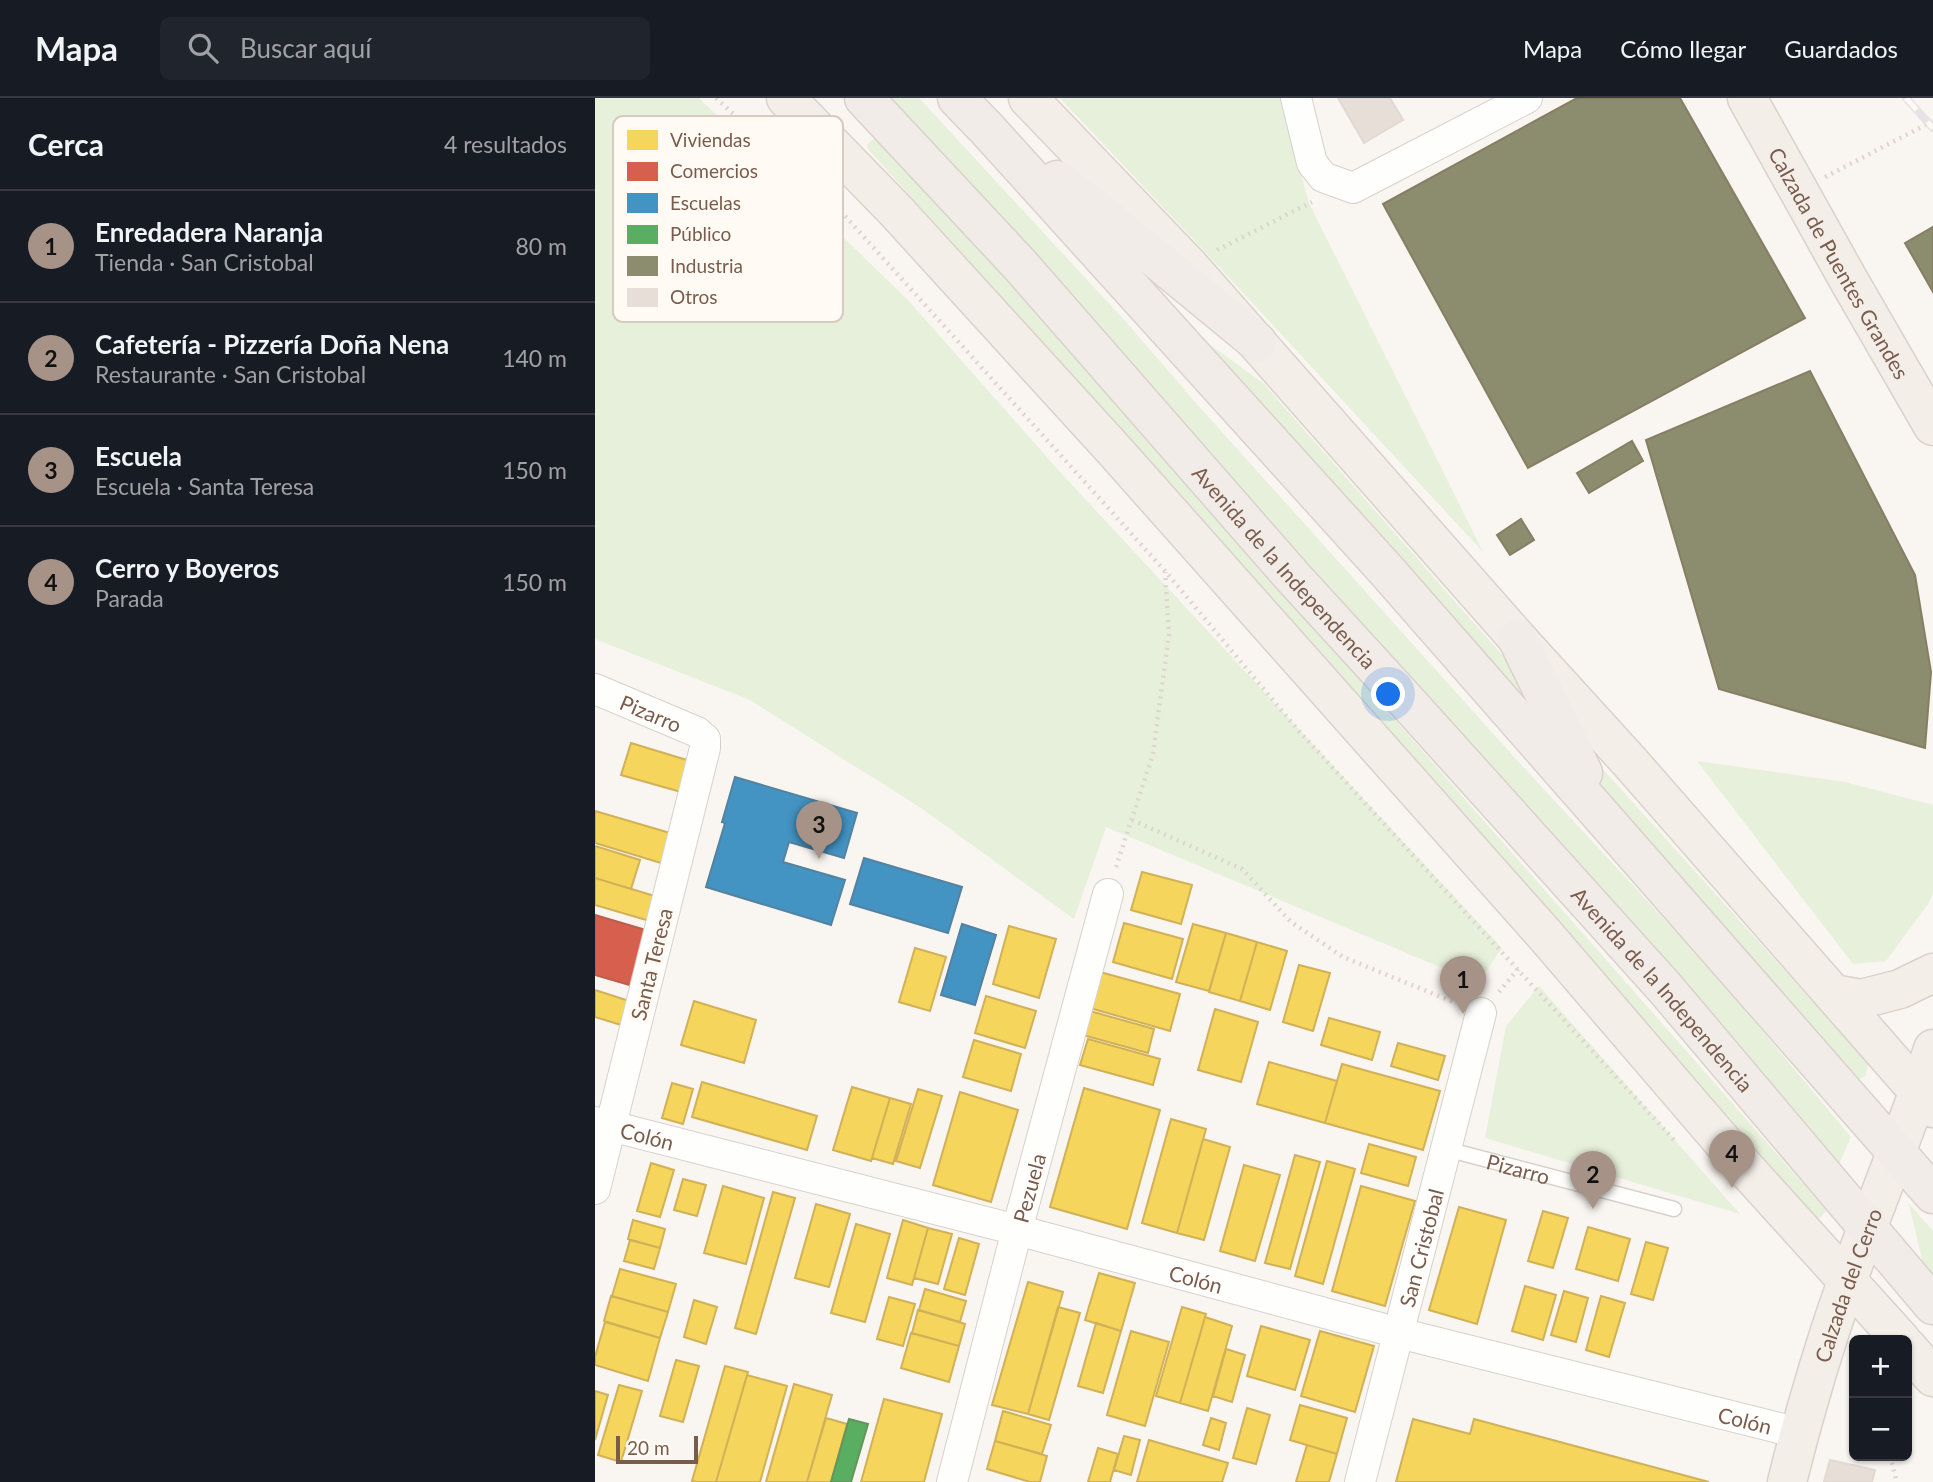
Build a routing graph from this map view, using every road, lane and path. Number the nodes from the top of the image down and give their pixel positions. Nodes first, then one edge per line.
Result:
1 (716, 98) edge
2 (786, 98) edge
3 (864, 98) edge
4 (957, 98) edge
5 (1028, 98) edge
6 (1296, 98) edge
7 (1527, 98) edge
8 (1748, 98) edge
9 (736, 116) edge
10 (804, 116) edge
11 (1933, 121) edge
12 (987, 128) junction
13 (843, 157) edge
14 (1353, 188) junction
15 (1798, 190) junction
16 (843, 214) edge
17 (1190, 267) junction
18 (1257, 342) junction
19 (1933, 426) edge
20 (1165, 571) junction
21 (1517, 638) junction
22 (595, 689) edge
23 (705, 739) joint
24 (1605, 819) junction
25 (1132, 820) junction
26 (1108, 894) joint
27 (1933, 972) edge
28 (1833, 994) junction
29 (1481, 1013) joint
30 (1933, 1049) edge
31 (1926, 1100) edge
32 (603, 1124) edge
33 (1446, 1149) junction
34 (1683, 1149) dead end
35 (1897, 1151) junction
36 (595, 1189) edge
37 (1933, 1194) edge
38 (1674, 1209) dead end
39 (1867, 1227) junction
40 (1017, 1230) junction
41 (1847, 1281) junction
42 (1933, 1305) edge
43 (1399, 1333) junction
44 (1896, 1335) edge
45 (1912, 1353) edge
46 (1933, 1377) edge
47 (1799, 1433) junction
48 (1891, 1461) edge
49 (952, 1482) edge
50 (1360, 1482) edge
51 (1787, 1482) edge
52 (1897, 1482) edge

1 - 9 path
2 - 10 main road
3 - 39 highway, Avenida de la Independencia
4 - 12 highway
5 - 17 main road
6 - 14 street
7 - 14 street
8 - 15 main road, Calzada de Puentes Grandes
11 - 15 path
12 - 18 highway
12 - 24 highway
13 - 41 main road
14 - 17 path
15 - 19 main road, Calzada de Puentes Grandes
16 - 20 path
17 - 18 main road
18 - 21 main road
20 - 25 path
20 - 34 path
21 - 24 highway
21 - 28 main road
22 - 23 street, Pizarro
23 - 32 street, Santa Teresa
24 - 35 highway
25 - 26 path
25 - 29 path
26 - 40 street, Pezuela
27 - 28 main road
28 - 31 main road
29 - 33 street, San Cristobal
30 - 31 main road
31 - 35 main road, Calzada del Cerro
32 - 36 street, Santa Teresa
32 - 40 street, Colón
33 - 38 lane, Pizarro
33 - 43 street, San Cristobal
35 - 37 highway
35 - 39 main road, Calzada del Cerro
39 - 41 main road, Calzada del Cerro
39 - 42 highway, Avenida de la Independencia
40 - 43 street, Colón
40 - 49 street, Pezuela
41 - 44 main road
41 - 47 main road, Calzada del Cerro
43 - 47 street, Colón
43 - 50 street, San Cristobal
45 - 46 main road
47 - 51 main road, Calzada del Cerro
48 - 52 path

